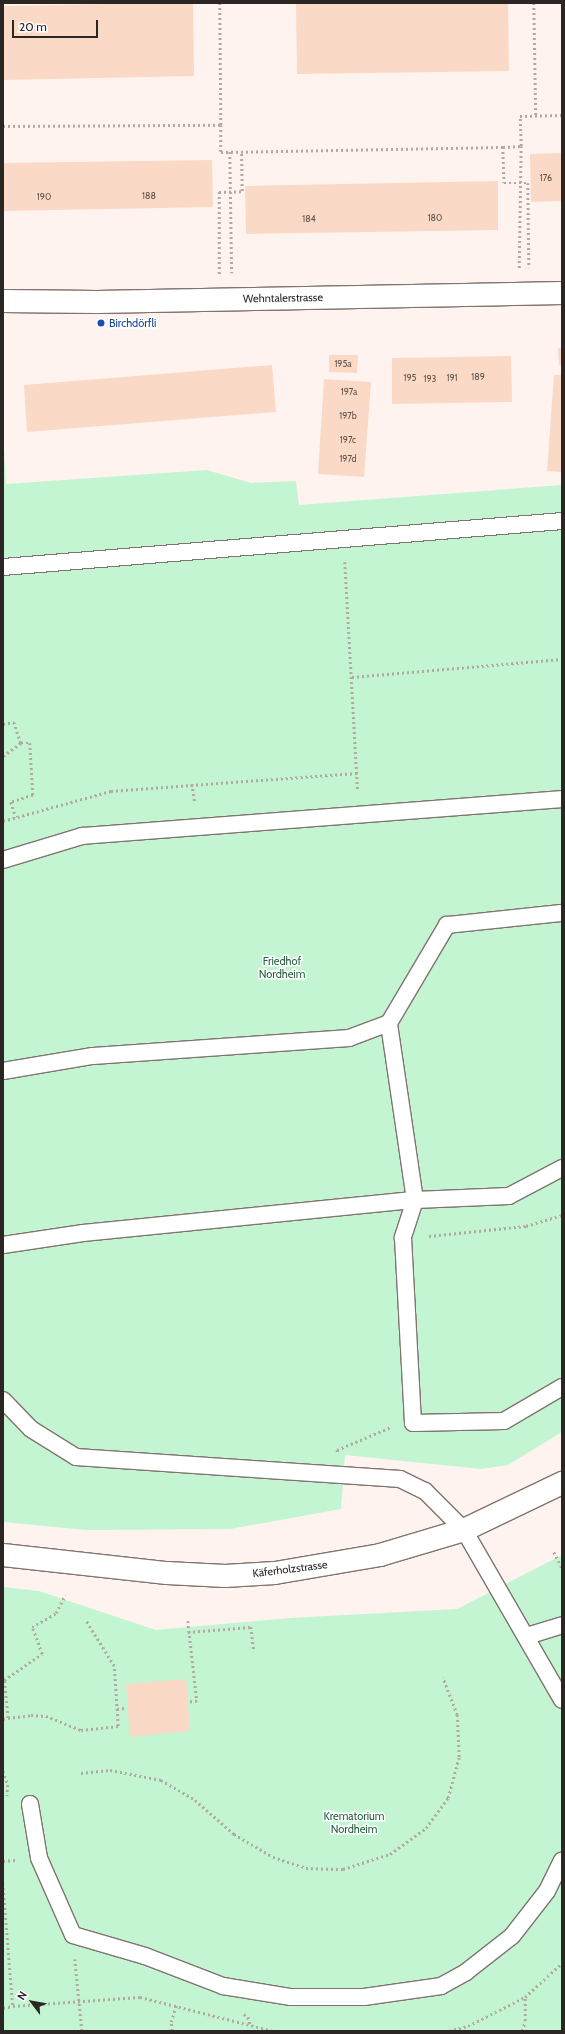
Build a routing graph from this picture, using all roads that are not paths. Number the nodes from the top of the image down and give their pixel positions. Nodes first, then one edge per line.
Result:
1 (562, 292) edge
2 (3, 301) edge
3 (562, 522) edge
4 (3, 566) edge
5 (562, 799) edge
6 (3, 860) edge
7 (562, 913) edge
8 (389, 1023) junction
9 (3, 1071) edge
10 (562, 1168) edge
11 (415, 1200) junction
12 (3, 1245) edge
13 (562, 1387) edge
14 (3, 1400) edge
15 (562, 1483) edge
16 (464, 1530) junction
17 (3, 1555) edge
18 (562, 1626) edge
19 (527, 1636) junction
20 (562, 1700) edge
21 (30, 1804) dead end
22 (562, 1860) edge

1 - 2 street, Wehntalerstrasse
3 - 4 lane
5 - 6 lane
7 - 8 lane
8 - 9 lane
8 - 11 lane
10 - 11 lane
11 - 12 lane
11 - 13 lane
14 - 16 lane
15 - 16 street, Käferholzstrasse
16 - 17 street, Käferholzstrasse
16 - 19 lane
18 - 19 lane
19 - 20 lane
21 - 22 lane

